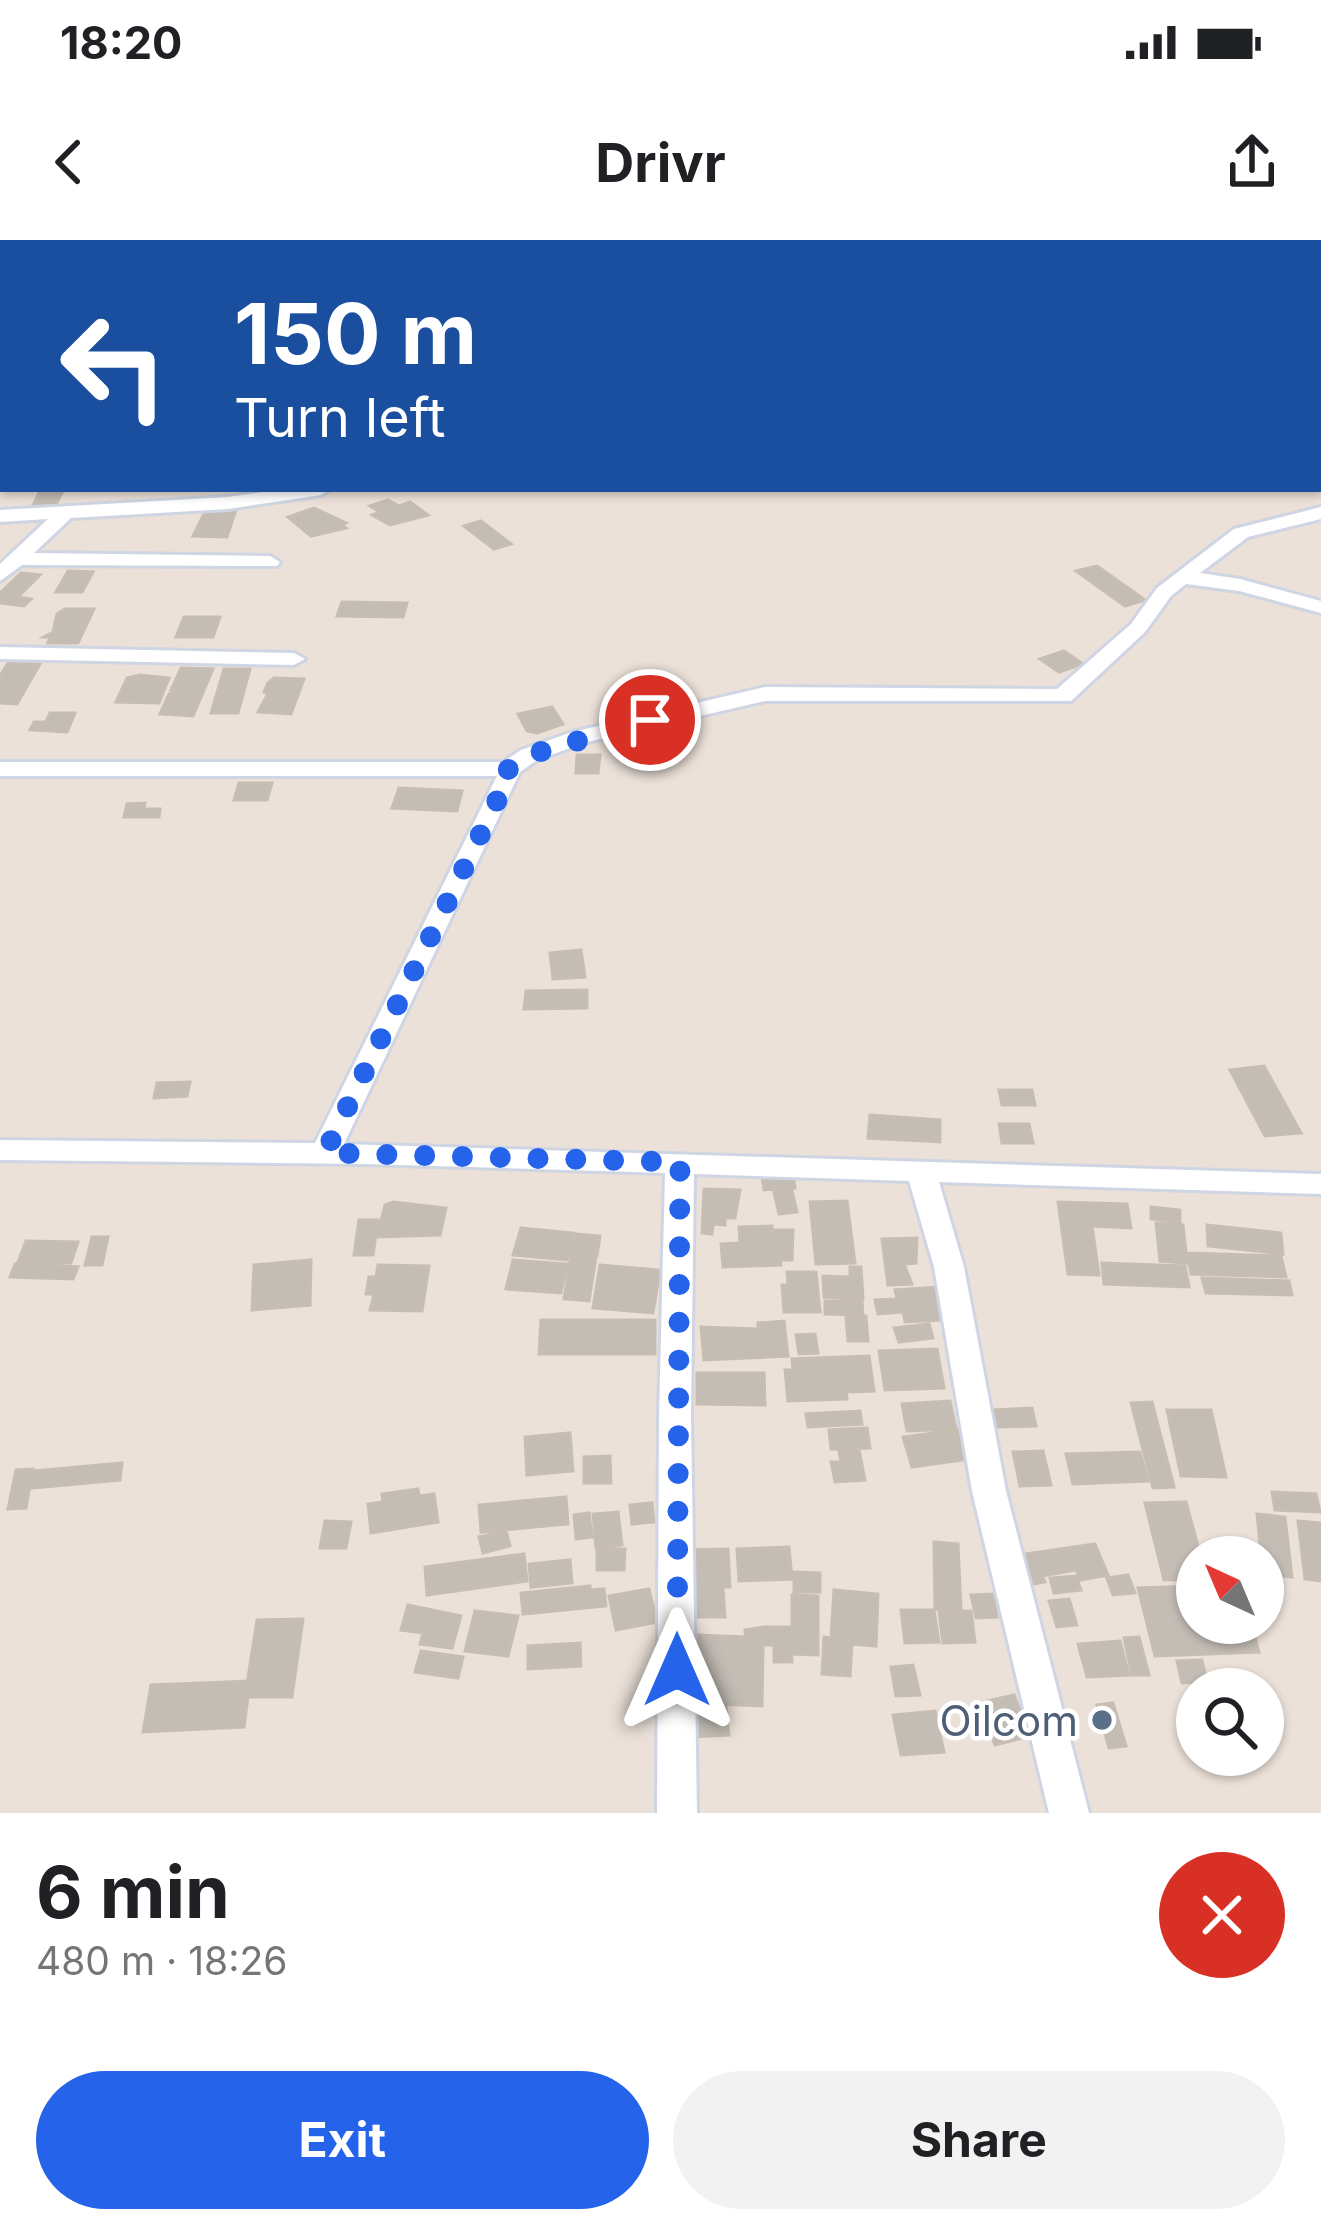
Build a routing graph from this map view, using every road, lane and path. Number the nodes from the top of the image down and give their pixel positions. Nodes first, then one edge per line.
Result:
1 (301, 492) edge
2 (67, 511) junction
3 (1321, 513) edge
4 (0, 516) edge
5 (19, 559) junction
6 (270, 562) dead end
7 (0, 575) edge
8 (1182, 577) junction
9 (1321, 607) edge
10 (0, 653) edge
11 (294, 659) dead end
12 (0, 769) edge
13 (506, 771) junction
14 (0, 1150) edge
15 (325, 1153) junction
16 (680, 1162) junction
17 (920, 1169) junction
18 (1321, 1184) edge
19 (677, 1813) edge
20 (1069, 1813) edge

1 - 2 street
2 - 4 street
2 - 5 street
3 - 8 street
5 - 6 street
5 - 7 street
8 - 9 street
8 - 13 street
10 - 11 street
12 - 13 street
13 - 15 street
14 - 15 street
15 - 16 street
16 - 17 street
16 - 19 street
17 - 18 street
17 - 20 street

